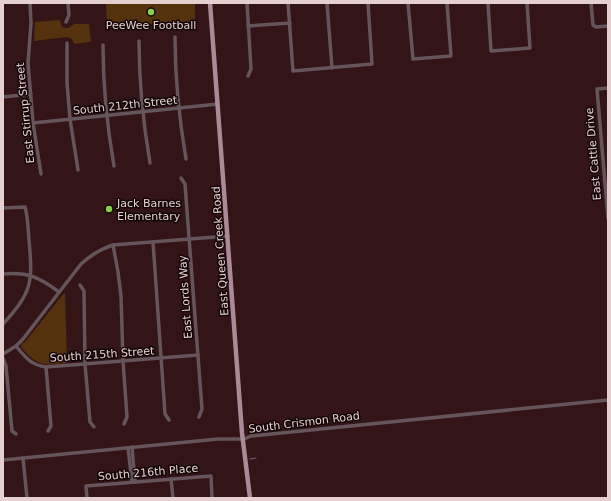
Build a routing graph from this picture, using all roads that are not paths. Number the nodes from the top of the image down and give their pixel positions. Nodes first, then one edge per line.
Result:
1 (30, 3) edge
2 (68, 3) edge
3 (210, 3) edge
4 (247, 3) edge
5 (288, 3) edge
6 (327, 3) edge
7 (368, 3) edge
8 (408, 3) edge
9 (447, 3) edge
10 (488, 3) edge
11 (527, 3) edge
12 (591, 3) edge
13 (66, 22) dead end
14 (290, 23) junction
15 (248, 26) junction
16 (608, 26) edge
17 (175, 37) dead end
18 (139, 41) dead end
19 (67, 43) dead end
20 (103, 45) dead end
21 (332, 68) junction
22 (248, 76) dead end
23 (608, 88) edge
24 (31, 94) junction
25 (3, 97) edge
26 (218, 104) junction
27 (179, 108) junction
28 (142, 112) junction
29 (106, 116) junction
30 (70, 120) junction
31 (33, 123) junction
32 (186, 159) dead end
33 (150, 162) dead end
34 (114, 166) dead end
35 (78, 170) dead end
36 (41, 174) dead end
37 (181, 178) dead end
38 (3, 208) edge
39 (608, 218) edge
40 (228, 236) junction
41 (190, 239) junction
42 (153, 242) junction
43 (114, 245) junction
44 (3, 274) edge
45 (31, 275) junction
46 (80, 285) dead end
47 (59, 292) junction
48 (3, 324) edge
49 (16, 346) junction
50 (3, 354) edge
51 (198, 355) junction
52 (3, 358) edge
53 (160, 358) junction
54 (123, 361) junction
55 (85, 364) junction
56 (46, 367) junction
57 (608, 400) edge
58 (199, 417) dead end
59 (169, 420) dead end
60 (124, 424) dead end
61 (94, 427) dead end
62 (48, 431) dead end
63 (16, 434) dead end
64 (244, 439) junction
65 (130, 447) junction
66 (24, 458) junction
67 (3, 460) edge
68 (171, 478) junction
69 (134, 482) junction
70 (27, 498) edge
71 (87, 498) edge
72 (173, 498) edge
73 (212, 498) edge
74 (250, 498) edge

1 - 24 street, East Stirrup Street
2 - 13 street
3 - 26 main road, East Queen Creek Road
4 - 15 street
5 - 14 street
6 - 21 street
7 - 21 street
8 - 9 street
10 - 11 street
12 - 16 street
14 - 15 street
14 - 21 street
15 - 22 street
17 - 27 street
18 - 28 street
19 - 30 street
20 - 29 street
23 - 39 street, East Cattle Drive
24 - 25 street
24 - 31 street, East Stirrup Street
26 - 27 street, South 212th Street
26 - 40 main road, East Queen Creek Road
27 - 28 street, South 212th Street
27 - 32 street
28 - 29 street, South 212th Street
28 - 33 street
29 - 30 street, South 212th Street
29 - 34 street
30 - 31 street, South 212th Street
30 - 35 street
31 - 36 street, East Stirrup Street
37 - 41 street, East Lords Way
38 - 45 street
40 - 41 street
40 - 64 main road, East Queen Creek Road
41 - 42 street
41 - 51 street, East Lords Way
42 - 43 street
42 - 53 street
43 - 47 street
43 - 54 street
44 - 45 street
45 - 47 street
45 - 48 street
46 - 55 street
47 - 49 street
49 - 50 street
49 - 56 street, South 215th Street
51 - 53 street, South 215th Street
51 - 58 street, East Lords Way
52 - 63 street
53 - 54 street, South 215th Street
53 - 59 street
54 - 55 street, South 215th Street
54 - 60 street
55 - 56 street, South 215th Street
55 - 61 street
56 - 62 street
57 - 64 street, South Crismon Road
64 - 65 street, South Crismon Road
64 - 74 main road, East Queen Creek Road
65 - 66 street, South Crismon Road
65 - 69 street
66 - 67 street, South Crismon Road
66 - 70 street
68 - 69 street, South 216th Place
68 - 72 street
68 - 73 street, South 216th Place
69 - 71 street, South 216th Place

